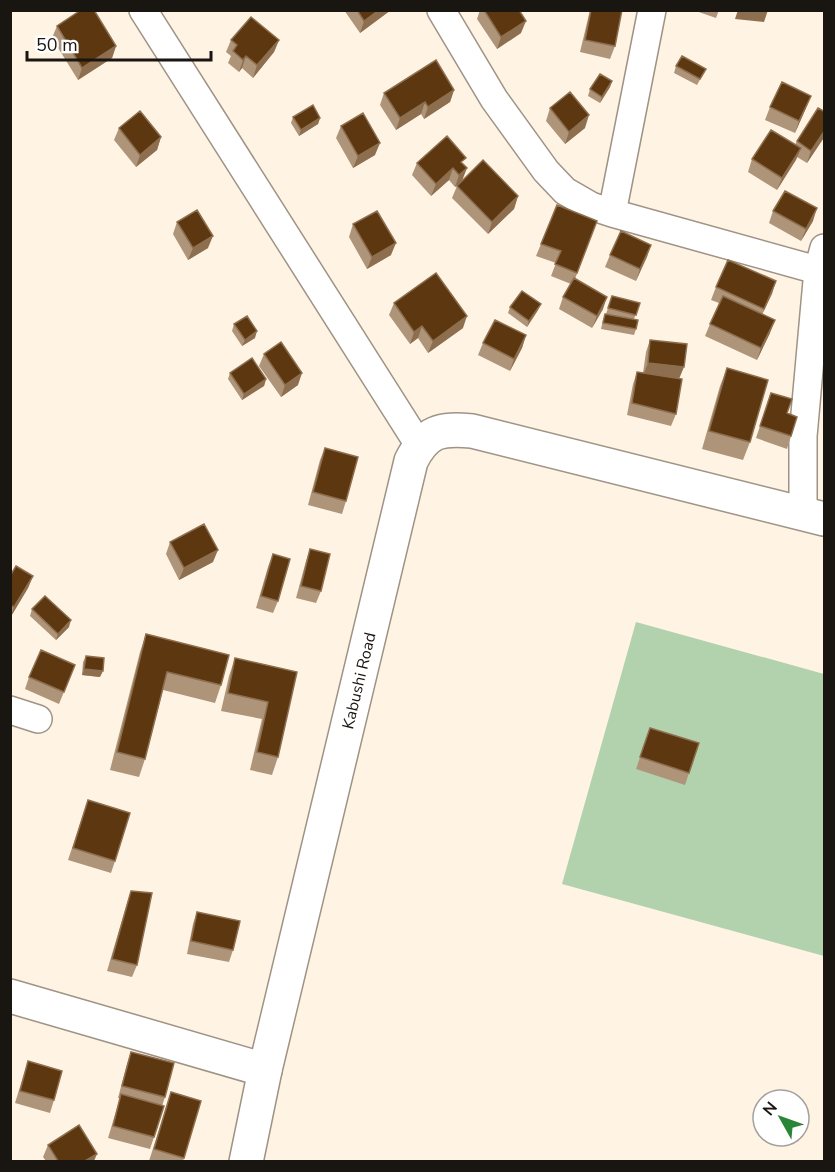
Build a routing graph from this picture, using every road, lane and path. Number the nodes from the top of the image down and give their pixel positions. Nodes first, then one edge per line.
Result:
1 (143, 10) edge
2 (441, 10) edge
3 (652, 10) edge
4 (612, 213) junction
5 (822, 263) edge
6 (419, 445) junction
7 (814, 517) edge
8 (10, 710) edge
9 (39, 718) dead end
10 (16, 1004) edge
11 (266, 1070) junction
12 (246, 1161) edge

1 - 6 street
2 - 4 street
3 - 4 street
4 - 5 street
5 - 7 street
6 - 7 main road
6 - 11 main road, Kabushi Road
8 - 9 street
10 - 11 main road
11 - 12 main road, Kabushi Road

